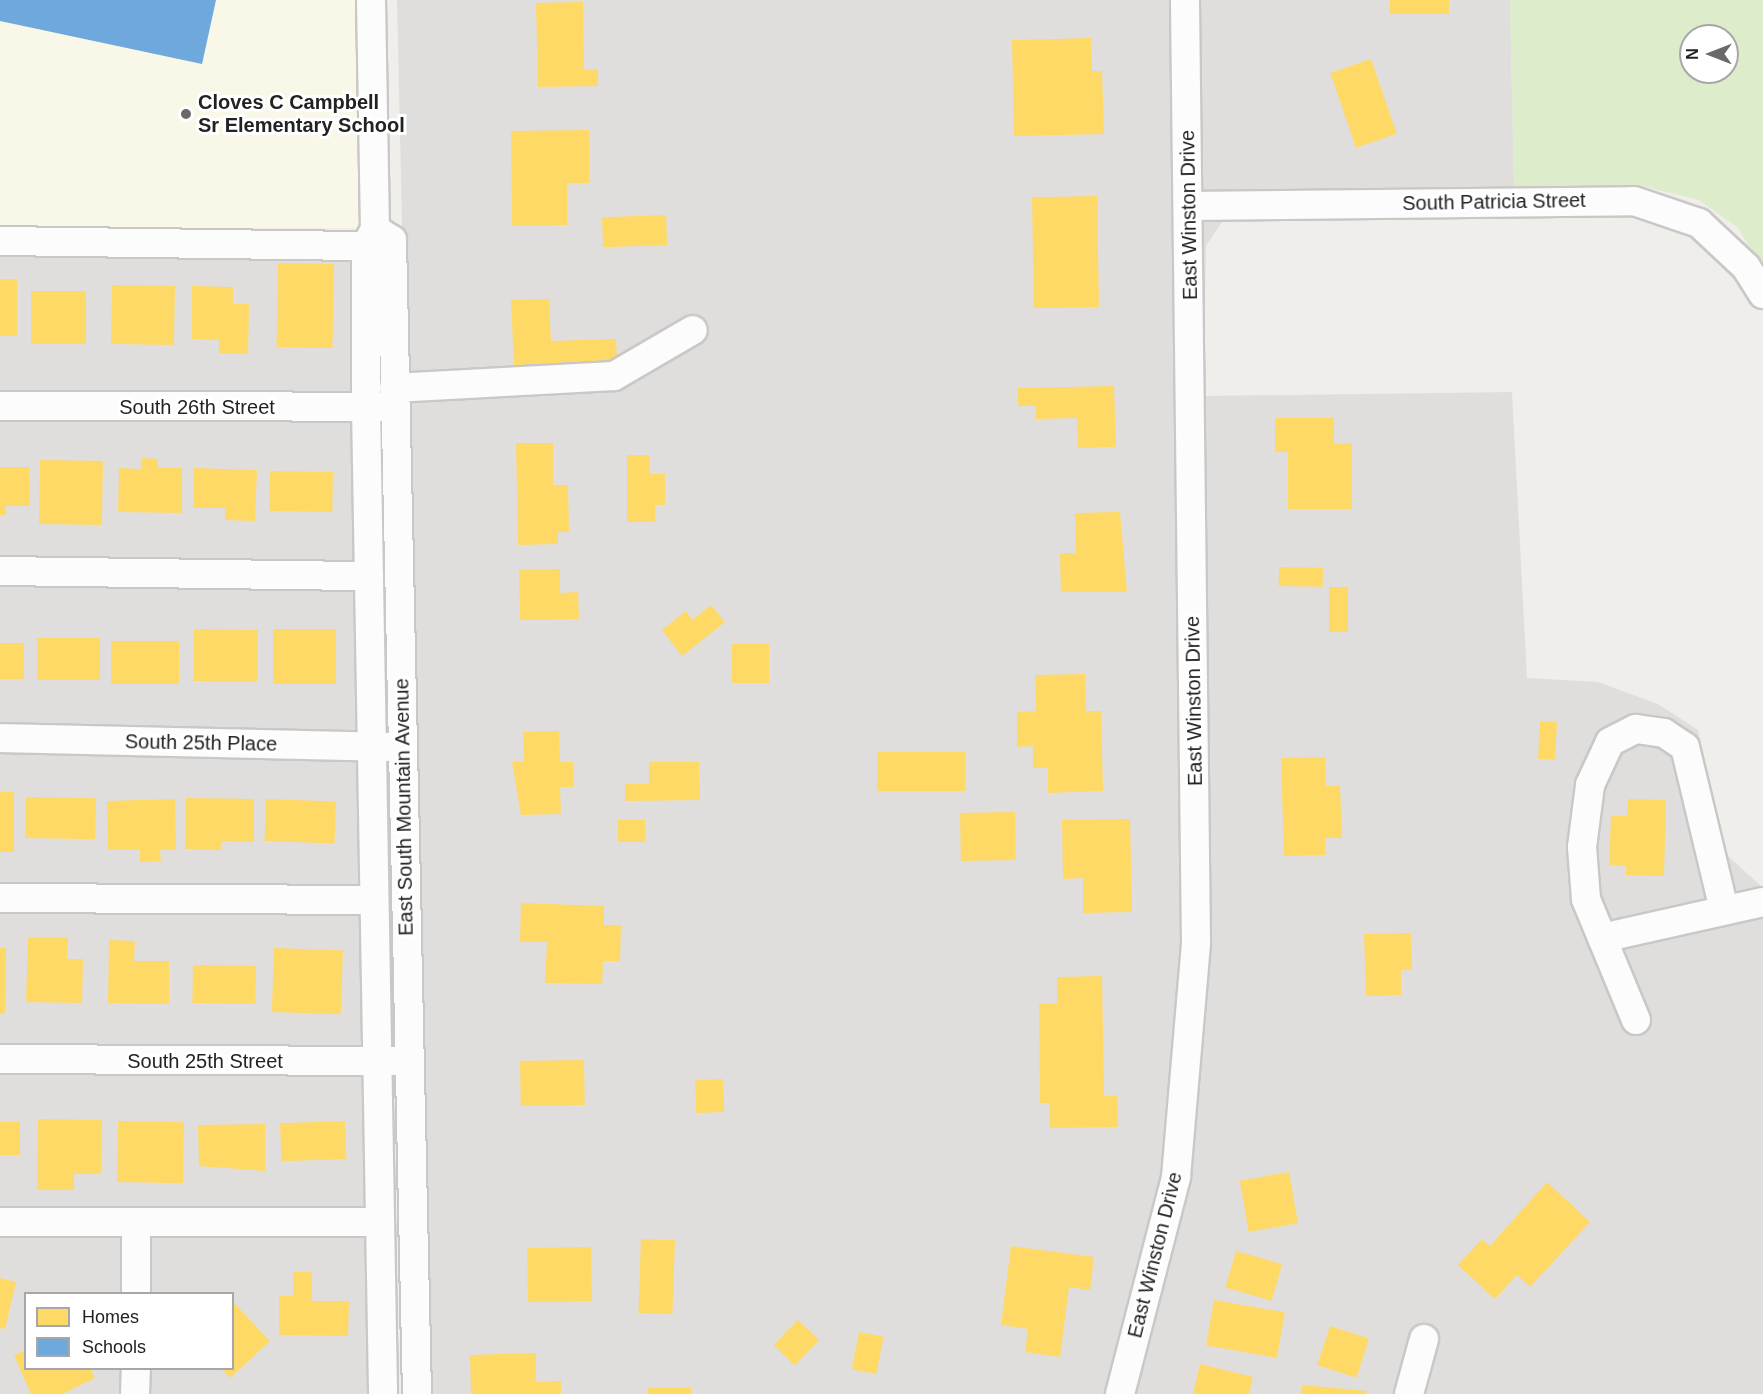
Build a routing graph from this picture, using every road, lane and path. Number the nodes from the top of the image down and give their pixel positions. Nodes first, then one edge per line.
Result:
1 (371, 0) edge
2 (1185, 0) edge
3 (1189, 206) junction
4 (370, 238) junction
5 (0, 242) edge
6 (1763, 294) edge
7 (693, 330) dead end
8 (394, 398) junction
9 (0, 406) edge
10 (366, 407) junction
11 (0, 571) edge
12 (369, 576) junction
13 (0, 738) edge
14 (371, 746) junction
15 (403, 747) junction
16 (0, 898) edge
17 (374, 900) junction
18 (1763, 902) edge
19 (1724, 910) junction
20 (1602, 939) junction
21 (1636, 1020) dead end
22 (0, 1059) edge
23 (410, 1060) junction
24 (377, 1062) junction
25 (0, 1222) edge
26 (380, 1222) junction
27 (136, 1224) junction
28 (136, 1292) edge
29 (1424, 1339) dead end
30 (136, 1370) edge
31 (135, 1394) edge
32 (384, 1394) edge
33 (417, 1394) edge
34 (1120, 1394) edge
35 (1409, 1394) edge

1 - 4 street, East South Mountain Avenue
2 - 3 street, East Winston Drive
3 - 6 street, South Patricia Street
3 - 34 street, East Winston Drive
4 - 5 street
4 - 8 street, East South Mountain Avenue
4 - 10 street, East South Mountain Avenue
7 - 8 street, South 26th Street
8 - 10 street, South 26th Street
8 - 15 street, East South Mountain Avenue
9 - 10 street, South 26th Street
10 - 12 street, East South Mountain Avenue
11 - 12 street
12 - 14 street, East South Mountain Avenue
13 - 14 street, South 25th Place
14 - 15 street, South 25th Place
14 - 17 street, East South Mountain Avenue
15 - 23 street, East South Mountain Avenue
16 - 17 street
17 - 24 street, East South Mountain Avenue
18 - 19 street
19 - 20 street
19 - 20 street
20 - 21 street
22 - 24 street, South 25th Street
23 - 24 street, South 25th Street
23 - 33 street, East South Mountain Avenue
24 - 26 street, East South Mountain Avenue
25 - 27 street
26 - 27 street
26 - 32 street, East South Mountain Avenue
27 - 28 street
29 - 35 street
30 - 31 street

